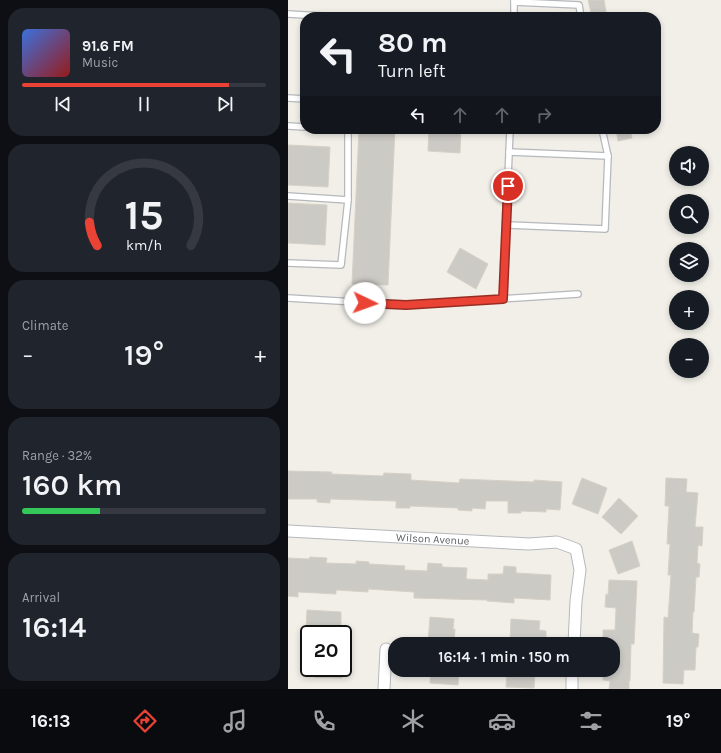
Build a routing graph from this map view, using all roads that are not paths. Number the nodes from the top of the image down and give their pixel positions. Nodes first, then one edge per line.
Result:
1 (514, 1) edge
2 (514, 12) edge
3 (580, 12) edge
4 (288, 14) edge
5 (300, 15) edge
6 (288, 98) edge
7 (300, 99) edge
8 (288, 126) edge
9 (300, 127) edge
10 (348, 134) edge
11 (510, 134) edge
12 (603, 134) edge
13 (509, 152) junction
14 (608, 156) junction
15 (288, 196) edge
16 (348, 200) junction
17 (506, 225) junction
18 (288, 263) edge
19 (578, 294) dead end
20 (288, 298) edge
21 (503, 299) junction
22 (288, 531) edge
23 (574, 637) edge
24 (386, 649) dead end
25 (572, 677) edge
26 (384, 689) edge
27 (572, 689) edge

1 - 2 lane
1 - 3 lane
4 - 5 lane
6 - 7 lane
8 - 9 lane
10 - 16 lane
11 - 13 lane
12 - 14 lane
13 - 14 lane
13 - 17 lane
14 - 17 lane
15 - 16 lane
16 - 18 lane
17 - 21 lane
19 - 21 lane
20 - 21 lane
22 - 23 street, Wilson Avenue
24 - 26 street
25 - 27 street

